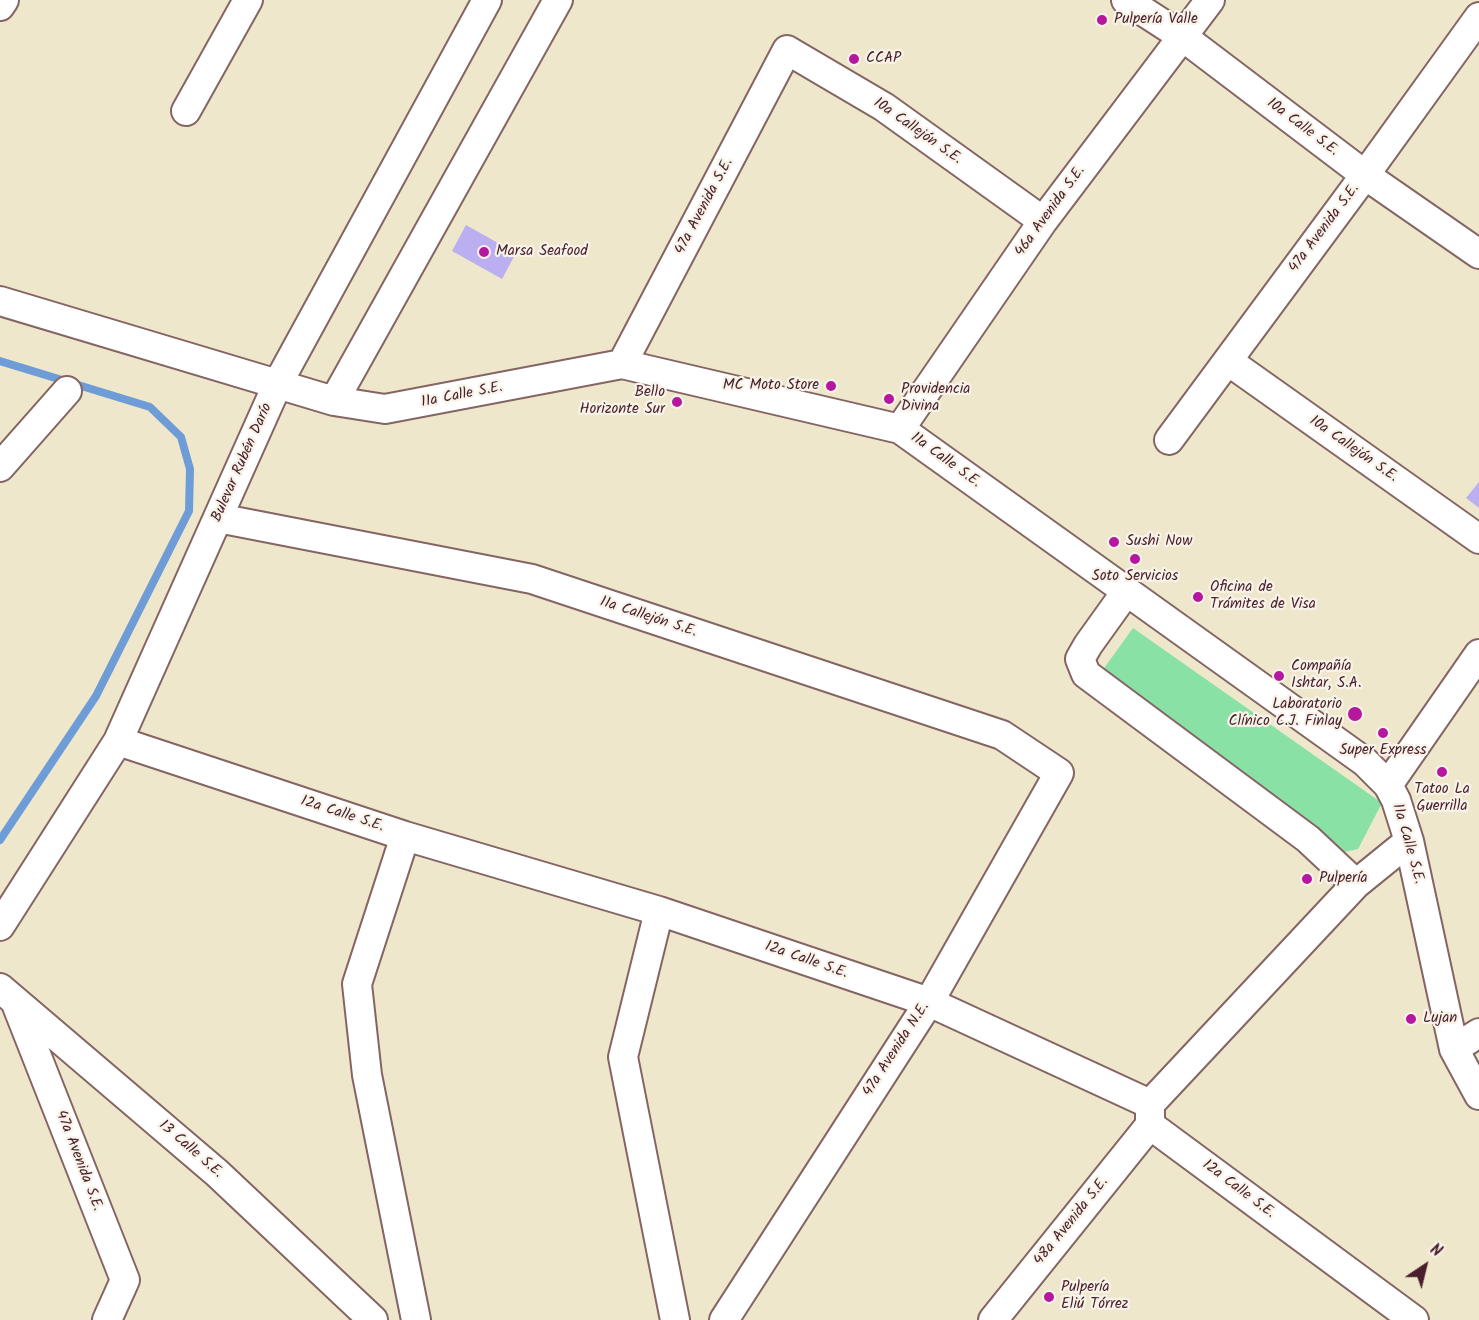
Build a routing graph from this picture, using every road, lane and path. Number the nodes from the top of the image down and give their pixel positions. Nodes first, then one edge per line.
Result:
1 (4, 0) edge
2 (248, 0) edge
3 (487, 0) edge
4 (558, 0) edge
5 (1126, 0) edge
6 (1210, 0) edge
7 (0, 6) edge
8 (1479, 17) edge
9 (1183, 38) junction
10 (788, 50) joint
11 (186, 111) dead end
12 (1365, 175) junction
13 (1042, 221) junction
14 (1479, 254) edge
15 (0, 301) edge
16 (1228, 361) junction
17 (622, 364) junction
18 (278, 383) junction
19 (68, 391) dead end
20 (334, 401) junction
21 (900, 429) junction
22 (1169, 440) dead end
23 (0, 467) edge
24 (218, 518) junction
25 (1479, 538) edge
26 (1126, 592) junction
27 (1479, 654) edge
28 (118, 741) junction
29 (1059, 773) joint
30 (1388, 785) junction
31 (405, 836) junction
32 (1409, 840) junction
33 (1356, 884) junction
34 (659, 911) junction
35 (0, 926) edge
36 (8, 994) edge
37 (929, 1002) junction
38 (1479, 1033) edge
39 (1454, 1049) junction
40 (1479, 1095) edge
41 (1150, 1115) junction
42 (107, 1320) edge
43 (373, 1320) edge
44 (416, 1320) edge
45 (675, 1320) edge
46 (724, 1320) edge
47 (993, 1320) edge
48 (1414, 1320) edge

1 - 7 street
2 - 11 street
3 - 18 street, Bulevar Rubén Darío
4 - 20 street
5 - 9 street, 10a Calle S.E.
6 - 9 street, 46a Avenida S.E.
8 - 12 street, 47a Avenida S.E.
9 - 12 street, 10a Calle S.E.
9 - 13 street, 46a Avenida S.E.
10 - 13 street, 10a Callejón S.E.
10 - 17 street, 47a Avenida S.E.
12 - 14 street, 10a Calle S.E.
12 - 16 street, 47a Avenida S.E.
13 - 21 street, 46a Avenida S.E.
15 - 18 street, 11a Calle S.E.
16 - 22 street, 47a Avenida S.E.
16 - 25 street, 10a Callejón S.E.
17 - 20 street, 11a Calle S.E.
17 - 21 street, 11a Calle S.E.
18 - 20 street, 11a Calle S.E.
18 - 24 street, Bulevar Rubén Darío
19 - 23 street
21 - 26 street, 11a Calle S.E.
24 - 28 street, Bulevar Rubén Darío
24 - 29 street, 11a Callejón S.E.
26 - 30 street, 11a Calle S.E.
26 - 33 street
27 - 30 street
28 - 31 street, 12a Calle S.E.
28 - 35 street, Bulevar Rubén Darío
29 - 37 street, 47a Avenida N.E.
30 - 32 street, 11a Calle S.E.
31 - 34 street, 12a Calle S.E.
31 - 44 street
32 - 33 street, 48a Avenida S.E.
32 - 39 street, 11a Calle S.E.
33 - 41 street, 48a Avenida S.E.
34 - 37 street, 12a Calle S.E.
34 - 45 street
36 - 42 street, 47a Avenida S.E.
36 - 43 street, 13 Calle S.E.
37 - 41 street, 12a Calle S.E.
37 - 46 street, 47a Avenida N.E.
38 - 39 street
39 - 40 street, 11a Calle S.E.
41 - 47 street, 48a Avenida S.E.
41 - 48 street, 12a Calle S.E.

